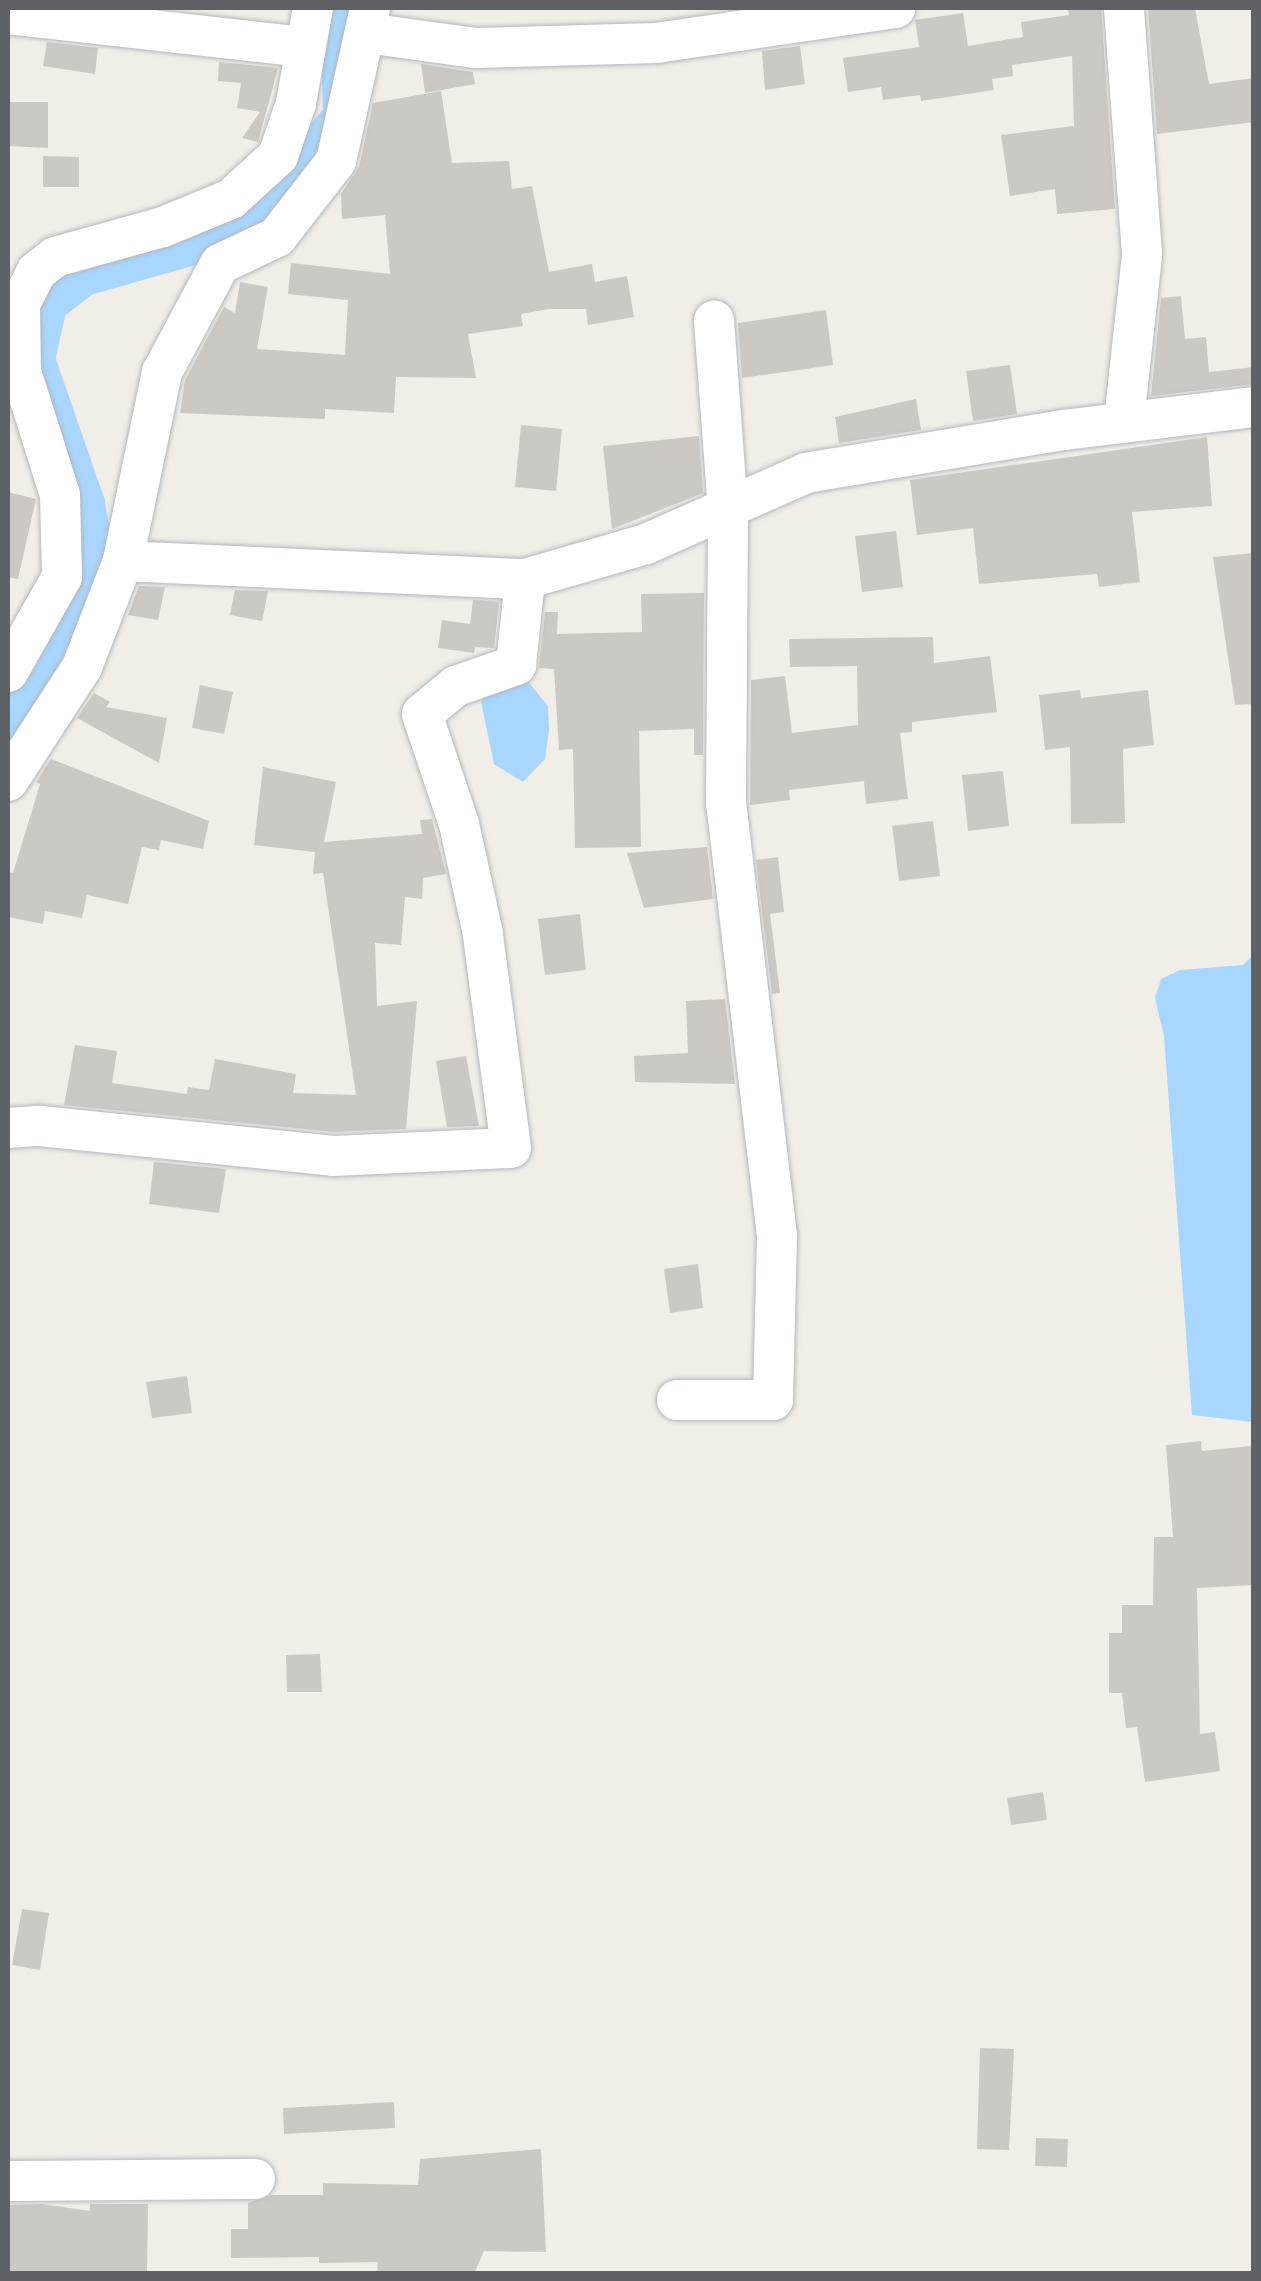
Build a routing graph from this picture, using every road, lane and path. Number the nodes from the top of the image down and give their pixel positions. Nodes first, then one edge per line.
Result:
1 (313, 8) edge
2 (895, 8) edge
3 (1124, 8) edge
4 (8, 14) edge
5 (368, 20) edge
6 (302, 48) junction
7 (714, 321) dead end
8 (1254, 408) edge
9 (1124, 421) junction
10 (728, 512) junction
11 (123, 562) junction
12 (525, 579) junction
13 (8, 672) edge
14 (8, 781) edge
15 (8, 1128) edge
16 (677, 1400) dead end
17 (254, 2179) dead end
18 (8, 2181) edge

1 - 6 street
2 - 5 street
3 - 9 street
4 - 6 street
5 - 11 street
6 - 13 street
7 - 10 street
8 - 9 street
9 - 10 street
10 - 12 street
10 - 16 street
11 - 12 street
11 - 14 street
12 - 15 street
17 - 18 street

